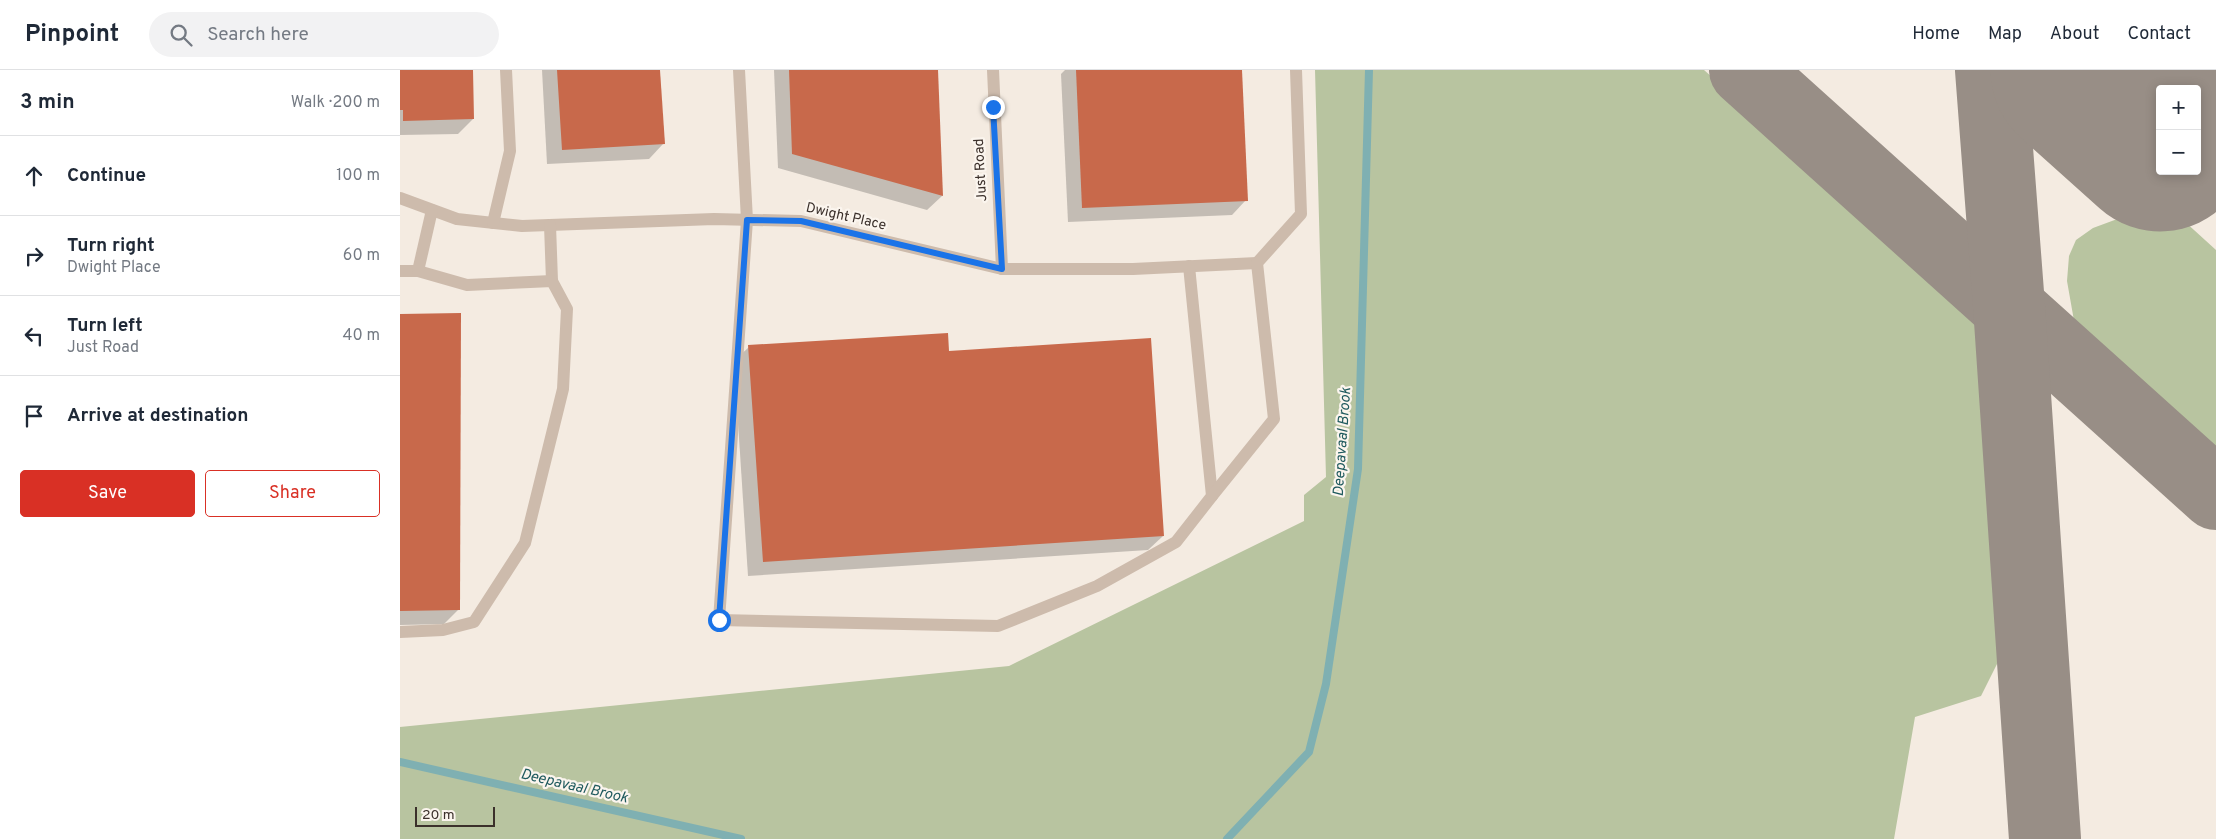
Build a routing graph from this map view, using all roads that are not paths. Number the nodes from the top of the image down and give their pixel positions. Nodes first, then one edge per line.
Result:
1 (506, 70) edge
2 (740, 70) edge
3 (993, 70) edge
4 (1296, 70) edge
5 (400, 198) edge
6 (432, 210) junction
7 (747, 220) junction
8 (493, 223) junction
9 (550, 225) junction
10 (1257, 263) junction
11 (1189, 266) junction
12 (1002, 269) junction
13 (400, 271) edge
14 (418, 271) junction
15 (552, 281) junction
16 (1212, 496) junction
17 (400, 632) edge

1 - 8 street
2 - 7 street
3 - 12 street, Just Road
4 - 10 street
5 - 6 street, Dwight Place
6 - 8 street, Dwight Place
6 - 14 street
7 - 9 street, Dwight Place
7 - 12 street, Dwight Place
7 - 16 street
8 - 9 street, Dwight Place
9 - 15 street
10 - 11 street, Dwight Place
10 - 16 street
11 - 12 street, Dwight Place
11 - 16 street
13 - 14 street
14 - 15 street
15 - 17 street

